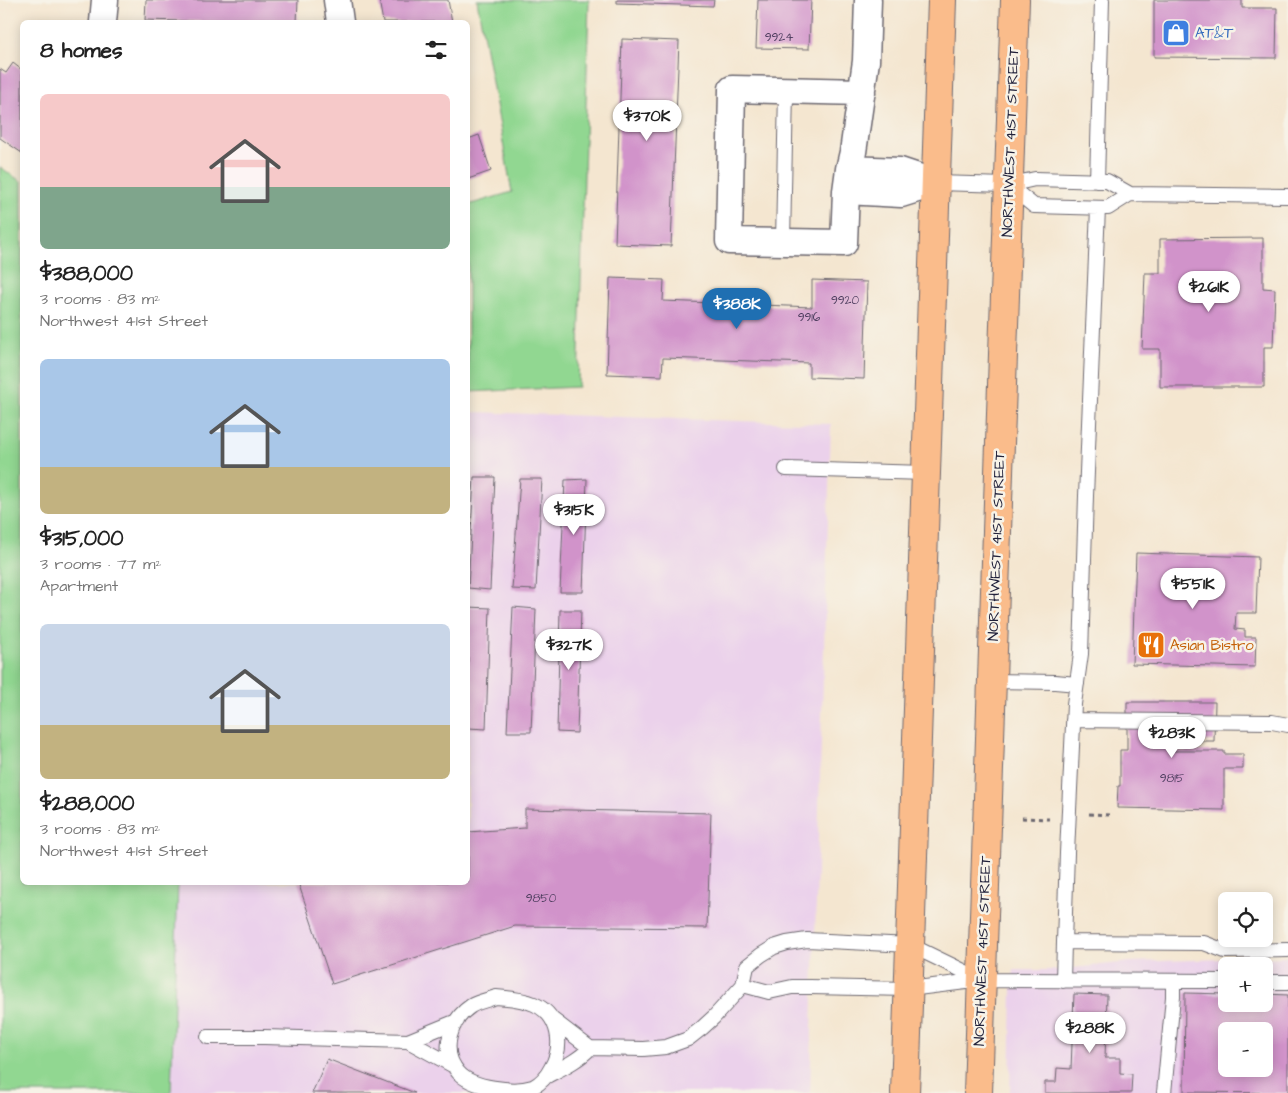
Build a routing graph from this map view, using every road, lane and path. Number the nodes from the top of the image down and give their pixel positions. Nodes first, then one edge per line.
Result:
1 (106, 0) edge
2 (337, 0) edge
3 (868, 0) edge
4 (942, 0) edge
5 (1015, 0) edge
6 (1102, 0) edge
7 (103, 20) edge
8 (340, 20) edge
9 (786, 90) junction
10 (862, 92) junction
11 (847, 180) junction
12 (1096, 181) junction
13 (936, 183) junction
14 (1008, 186) junction
15 (1130, 194) junction
16 (1288, 196) edge
17 (1098, 208) junction
18 (783, 242) junction
19 (786, 469) dead end
20 (926, 473) junction
21 (992, 681) junction
22 (1077, 684) junction
23 (1073, 720) junction
24 (1288, 725) edge
25 (1084, 814) dead end
26 (1111, 815) dead end
27 (1022, 818) dead end
28 (1055, 819) dead end
29 (1064, 942) junction
30 (910, 945) junction
31 (1288, 950) edge
32 (982, 980) junction
33 (1063, 981) junction
34 (1173, 981) junction
35 (1218, 981) edge
36 (1273, 982) edge
37 (1288, 982) edge
38 (742, 985) junction
39 (909, 989) junction
40 (552, 1019) junction
41 (457, 1021) junction
42 (208, 1037) dead end
43 (408, 1041) junction
44 (590, 1048) junction
45 (454, 1066) junction
46 (546, 1076) junction
47 (905, 1093) edge
48 (978, 1093) edge
49 (1164, 1093) edge

1 - 7 street
2 - 8 street
3 - 10 street
4 - 13 main road
5 - 14 main road, NORTHWEST 41ST STREET
6 - 12 lane
9 - 10 street
9 - 18 lane
9 - 18 street
10 - 11 street
11 - 13 street
11 - 18 street
12 - 14 lane
12 - 15 lane
13 - 14 lane
13 - 20 main road
14 - 17 lane
14 - 21 main road, NORTHWEST 41ST STREET
15 - 16 lane
15 - 17 lane
17 - 22 lane
19 - 20 lane
20 - 30 main road
21 - 22 lane
21 - 32 main road, NORTHWEST 41ST STREET
22 - 23 lane
23 - 24 lane
23 - 29 lane
25 - 26 path
27 - 28 path
29 - 31 lane
29 - 33 lane
30 - 32 lane
30 - 38 lane
30 - 39 main road
32 - 33 lane
32 - 39 lane
32 - 48 main road, NORTHWEST 41ST STREET
33 - 34 lane
34 - 35 lane
34 - 49 lane
36 - 37 lane
38 - 39 lane
38 - 44 lane
39 - 47 main road
40 - 41 lane
40 - 44 lane
40 - 46 lane
41 - 43 lane
41 - 45 lane
42 - 43 lane
43 - 45 lane
44 - 46 lane
45 - 46 lane

